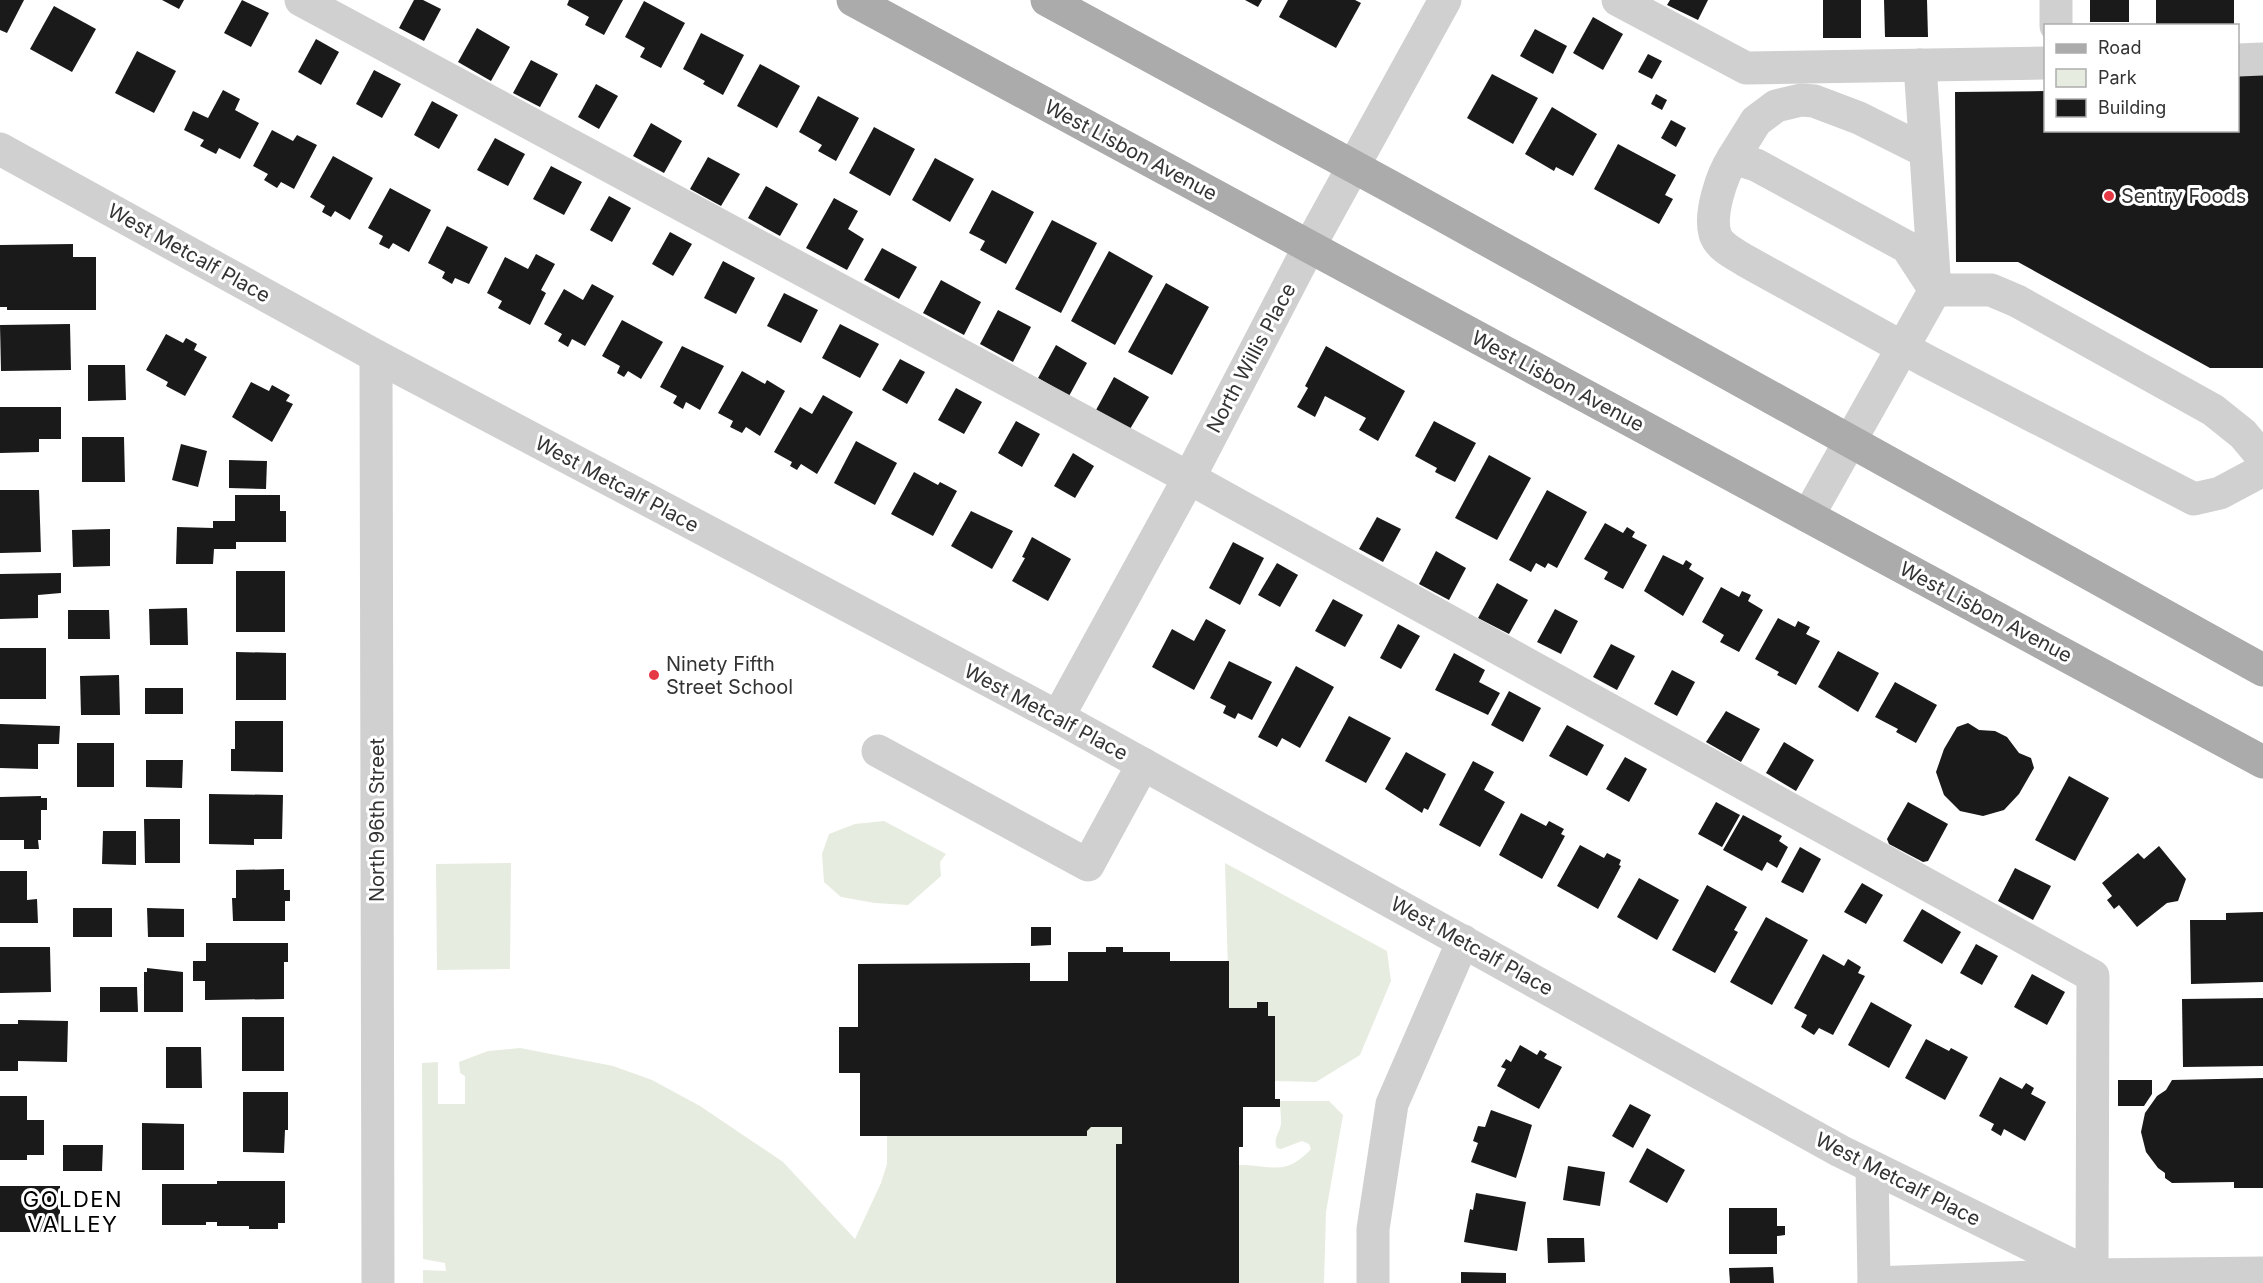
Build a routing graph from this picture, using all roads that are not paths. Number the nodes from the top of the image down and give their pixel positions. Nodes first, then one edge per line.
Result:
1 (301, 0) edge
2 (853, 0) edge
3 (1047, 0) edge
4 (1445, 0) edge
5 (1618, 0) edge
6 (2055, 0) edge
7 (2056, 24) edge
8 (2263, 59) edge
9 (2239, 60) edge
10 (2044, 63) edge
11 (1920, 65) junction
12 (0, 149) edge
13 (1925, 151) junction
14 (1733, 158) junction
15 (1354, 166) junction
16 (1309, 247) junction
17 (1935, 290) junction
18 (1902, 346) junction
19 (376, 356) junction
20 (1850, 441) junction
21 (2263, 458) edge
22 (2263, 470) edge
23 (1189, 478) junction
24 (1808, 516) junction
25 (2263, 670) edge
26 (1058, 717) junction
27 (878, 751) dead end
28 (2263, 762) edge
29 (1143, 764) junction
30 (1463, 941) junction
31 (1872, 1167) junction
32 (2263, 1273) edge
33 (2092, 1275) junction
34 (378, 1283) edge
35 (1373, 1283) edge
36 (1874, 1283) edge

1 - 23 street
2 - 16 main road, West Lisbon Avenue
3 - 15 main road
4 - 15 street, North Willis Place
5 - 11 street
6 - 7 street
8 - 9 street
10 - 11 street
11 - 13 street
12 - 19 street, West Metcalf Place
13 - 14 street
13 - 17 street
14 - 17 street
14 - 18 street
15 - 16 street, North Willis Place
15 - 20 main road
16 - 23 street, North Willis Place
16 - 24 main road, West Lisbon Avenue
17 - 18 street
17 - 21 street
18 - 20 street
18 - 22 street
19 - 26 street, West Metcalf Place
19 - 34 street, North 96th Street
20 - 24 street
20 - 25 main road
23 - 26 street, North Willis Place
23 - 33 street
24 - 28 main road, West Lisbon Avenue
26 - 29 street, West Metcalf Place
27 - 29 street
29 - 30 street, West Metcalf Place
30 - 31 street, West Metcalf Place
30 - 35 street
31 - 33 street, West Metcalf Place
31 - 36 street
32 - 33 street
33 - 36 street

